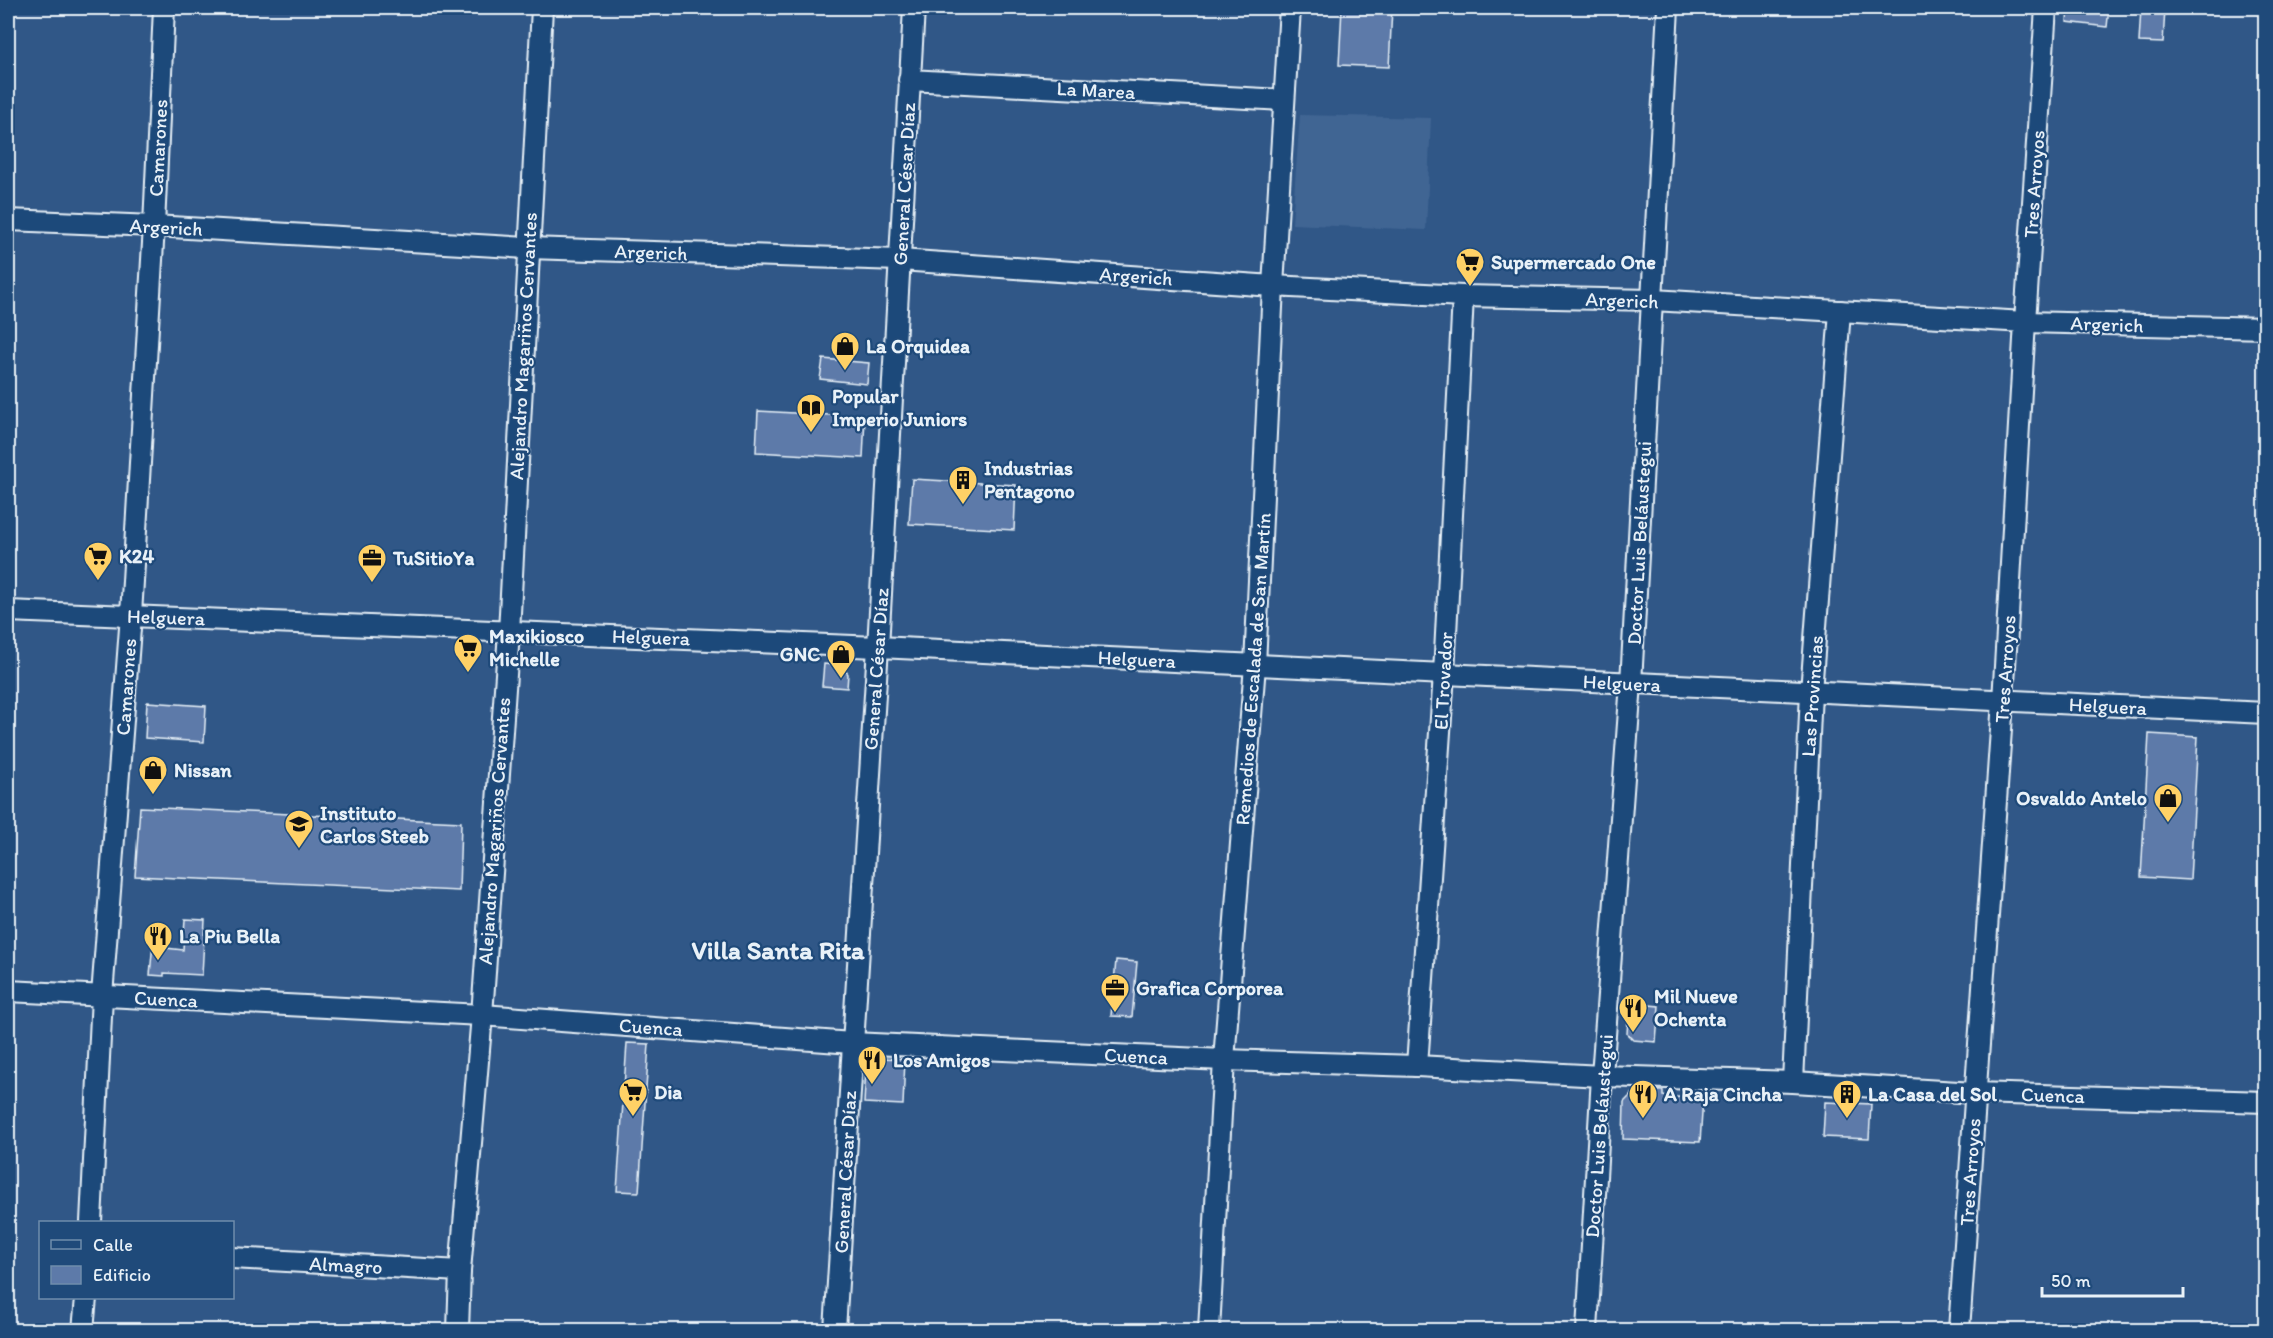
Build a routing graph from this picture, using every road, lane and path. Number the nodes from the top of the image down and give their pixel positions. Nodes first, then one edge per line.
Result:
1 (164, 8) edge
2 (542, 8) edge
3 (914, 8) edge
4 (1290, 8) edge
5 (1668, 8) edge
6 (2046, 8) edge
7 (909, 80) junction
8 (1284, 100) junction
9 (8, 220) edge
10 (154, 226) junction
11 (528, 248) junction
12 (900, 260) junction
13 (1274, 286) junction
14 (1462, 296) junction
15 (1653, 300) junction
16 (1840, 312) junction
17 (2025, 322) junction
18 (2265, 328) edge
19 (8, 611) edge
20 (131, 615) junction
21 (508, 632) junction
22 (878, 646) junction
23 (1255, 665) junction
24 (1444, 674) junction
25 (1631, 683) junction
26 (1811, 692) junction
27 (2003, 701) junction
28 (2265, 713) edge
29 (8, 991) edge
30 (102, 996) junction
31 (482, 1015) junction
32 (852, 1043) junction
33 (1224, 1060) junction
34 (1417, 1066) junction
35 (1602, 1076) junction
36 (1792, 1082) junction
37 (1975, 1093) junction
38 (2265, 1102) edge
39 (91, 1221) edge
40 (234, 1258) edge
41 (460, 1271) junction
42 (86, 1299) edge
43 (83, 1330) edge
44 (458, 1330) edge
45 (835, 1330) edge
46 (1209, 1330) edge
47 (1587, 1330) edge
48 (1959, 1330) edge

1 - 10 street, Camarones
2 - 11 street, Alejandro Magariños Cervantes
3 - 7 street, General César Díaz
4 - 8 street, Remedios de Escalada de San Martín
5 - 15 street, Doctor Luis Beláustegui
6 - 17 street, Tres Arroyos
7 - 8 street, La Marea
7 - 12 street, General César Díaz
8 - 13 street, Remedios de Escalada de San Martín
9 - 10 street, Argerich
10 - 11 street, Argerich
10 - 20 street, Camarones
11 - 12 street, Argerich
11 - 21 street, Alejandro Magariños Cervantes
12 - 13 street, Argerich
12 - 22 street, General César Díaz
13 - 14 street, Argerich
13 - 23 street, Remedios de Escalada de San Martín
14 - 15 street, Argerich
14 - 24 street, El Trovador
15 - 16 street, Argerich
15 - 25 street, Doctor Luis Beláustegui
16 - 17 street, Argerich
16 - 26 street, Las Provincias
17 - 18 street, Argerich
17 - 27 street, Tres Arroyos
19 - 20 street, Helguera
20 - 21 street, Helguera
20 - 30 street, Camarones
21 - 22 street, Helguera
21 - 31 street, Alejandro Magariños Cervantes
22 - 23 street, Helguera
22 - 32 street, General César Díaz
23 - 24 street, Helguera
23 - 33 street, Remedios de Escalada de San Martín
24 - 25 street, Helguera
24 - 34 street, El Trovador
25 - 26 street, Helguera
25 - 35 street, Doctor Luis Beláustegui
26 - 27 street, Helguera
26 - 36 street, Las Provincias
27 - 28 street, Helguera
27 - 37 street, Tres Arroyos
29 - 30 street, Cuenca
30 - 31 street, Cuenca
30 - 39 street, Camarones
31 - 32 street, Cuenca
31 - 41 street, Alejandro Magariños Cervantes
32 - 33 street, Cuenca
32 - 45 street, General César Díaz
33 - 34 street, Cuenca
33 - 46 street, Remedios de Escalada de San Martín
34 - 35 street, Cuenca
35 - 36 street, Cuenca
35 - 47 street, Doctor Luis Beláustegui
36 - 37 street, Cuenca
37 - 38 street, Cuenca
37 - 48 street, Tres Arroyos
40 - 41 street, Almagro
41 - 44 street, Alejandro Magariños Cervantes
42 - 43 street

